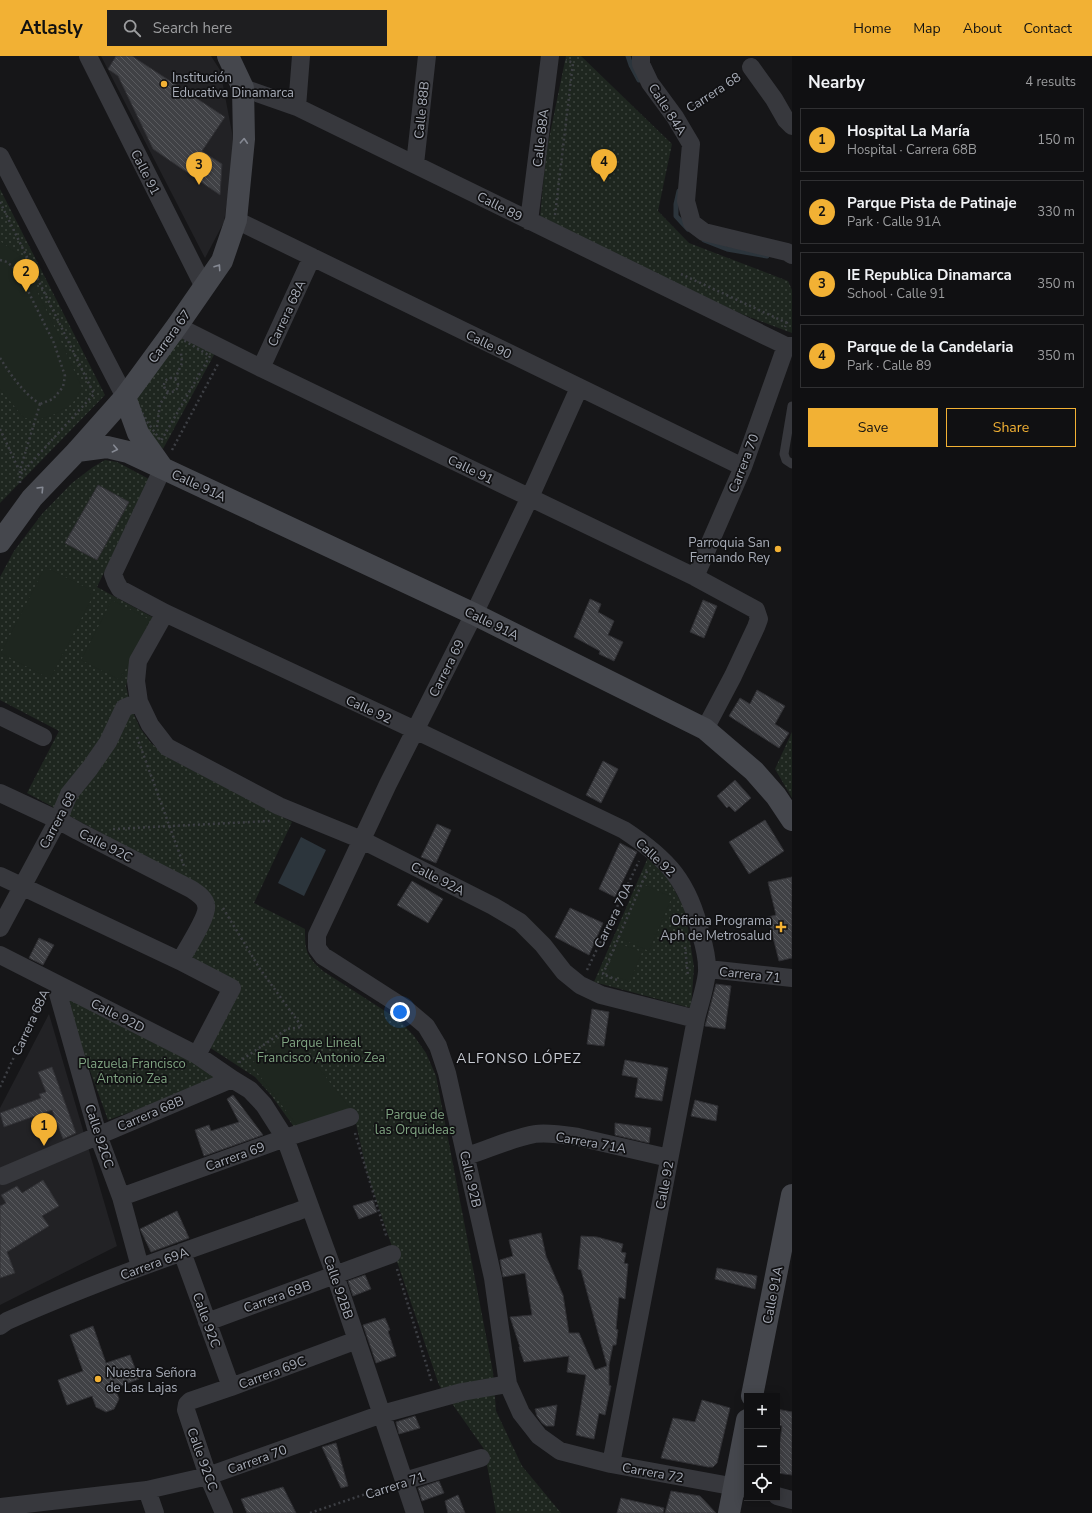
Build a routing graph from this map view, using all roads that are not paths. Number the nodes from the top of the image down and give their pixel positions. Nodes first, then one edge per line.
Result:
1 (88, 56) edge
2 (228, 56) edge
3 (301, 56) edge
4 (426, 56) edge
5 (641, 56) edge
6 (555, 57) edge
7 (751, 67) road end
8 (243, 88) junction
9 (297, 106) junction
10 (792, 126) edge
11 (0, 156) edge
12 (415, 164) junction
13 (236, 220) junction
14 (529, 221) junction
15 (792, 255) edge
16 (312, 257) junction
17 (204, 287) junction
18 (177, 326) junction
19 (785, 344) edge
20 (261, 368) junction
21 (579, 388) junction
22 (124, 397) junction
23 (792, 406) edge
24 (77, 451) junction
25 (792, 464) edge
26 (743, 467) junction
27 (163, 468) junction
28 (530, 497) junction
29 (17, 511) edge
30 (0, 542) edge
31 (695, 577) junction
32 (165, 613) junction
33 (474, 614) junction
34 (138, 705) dead end
35 (0, 716) edge
36 (705, 729) junction
37 (415, 730) junction
38 (43, 737) dead end
39 (0, 793) edge
40 (58, 820) junction
41 (792, 820) edge
42 (362, 840) junction
43 (0, 876) edge
44 (21, 886) junction
45 (0, 928) edge
46 (317, 948) joint
47 (0, 956) edge
48 (180, 961) junction
49 (708, 969) junction
50 (792, 978) edge
51 (52, 981) junction
52 (696, 1019) junction
53 (197, 1055) junction
54 (232, 1079) junction
55 (350, 1117) dead end
56 (98, 1135) junction
57 (285, 1138) junction
58 (467, 1156) junction
59 (669, 1158) junction
60 (3, 1176) dead end
61 (792, 1195) edge
62 (121, 1197) junction
63 (310, 1206) junction
64 (787, 1240) edge
65 (182, 1252) junction
66 (392, 1254) dead end
67 (140, 1266) junction
68 (335, 1275) junction
69 (207, 1322) junction
70 (0, 1326) edge
71 (357, 1340) junction
72 (500, 1385) junction
73 (230, 1388) junction
74 (753, 1393) edge
75 (187, 1404) joint
76 (382, 1414) junction
77 (746, 1429) edge
78 (560, 1450) joint
79 (481, 1458) dead end
80 (611, 1464) junction
81 (208, 1476) junction
82 (404, 1481) junction
83 (741, 1487) edge
84 (147, 1490) junction
85 (780, 1497) edge
86 (792, 1500) edge
87 (7, 1506) edge
88 (85, 1506) edge
89 (155, 1513) edge
90 (224, 1513) edge
91 (415, 1513) edge
92 (728, 1513) edge

1 - 17 street, Calle 91
2 - 8 street
3 - 9 street
4 - 12 street, Calle 88B
5 - 15 street, Calle 84A
6 - 14 street, Calle 88A
7 - 10 street
8 - 9 street, Calle 89
13 -> 8 street, Carrera 67
9 - 12 street, Calle 89
11 - 22 street, Calle 91A
12 - 14 street, Calle 89
13 - 16 street, Calle 90
17 -> 13 street, Carrera 67
14 - 19 street, Calle 89
16 - 20 street, Carrera 68A
16 - 21 street, Calle 90
17 - 18 street, Carrera 67
18 - 20 street, Calle 91
18 - 22 street, Carrera 67
19 - 26 street, Carrera 70
20 - 28 street, Calle 91
21 - 26 street, Calle 90
21 - 28 street, Carrera 69
22 - 24 street, Carrera 67
22 - 27 street, Calle 91A
23 - 25 lane
24 -> 27 street, Calle 91A
29 -> 24 street, Carrera 67
26 - 31 street, Carrera 70
27 - 32 street, Calle 92
27 - 33 street, Calle 91A
28 - 31 street, Calle 91
28 - 33 street, Carrera 69
29 - 30 street, Carrera 67
31 - 36 street, Calle 91
32 - 37 street, Calle 92
32 - 42 street, Calle 92A
33 - 36 street, Calle 91A
33 - 37 street, Carrera 69
34 - 40 street, Carrera 68
35 - 38 street
36 - 41 street, Calle 91A
37 - 42 street, Carrera 69
37 - 49 street, Calle 92
39 - 40 street, Calle 92C
40 - 44 street, Carrera 68
40 - 48 street, Calle 92C
42 - 46 street, Carrera 69
42 - 52 street, Calle 92A
43 - 44 street
44 - 45 street, Carrera 68
44 - 48 street
46 - 58 street, Calle 92B
47 - 51 street, Calle 92D
48 - 53 street
49 - 50 street, Carrera 71
49 - 52 street, Calle 92
51 - 53 street, Calle 92D
51 - 56 street, Calle 92CC
52 - 59 street, Calle 92
53 - 54 street, Calle 92D
54 - 56 street, Carrera 68B
54 - 57 street, Calle 92BB
55 - 57 street, Carrera 69
56 - 60 street, Carrera 68B
56 - 62 street, Calle 92CC
57 - 62 street, Carrera 69
57 - 63 street, Calle 92BB
58 - 59 street, Carrera 71A
58 - 72 street, Calle 92B
59 - 80 street, Calle 92
61 - 64 street, Calle 91A
62 - 67 street, Calle 92CC
63 - 65 street, Carrera 69A
63 - 68 street, Calle 92BB
64 - 74 street, Calle 91A
65 - 67 street, Carrera 69A
65 - 69 street, Calle 92C
66 - 68 street, Carrera 69B
67 - 70 street, Carrera 69A
68 - 69 street, Carrera 69B
68 - 71 street, Calle 92BB
69 - 73 street, Calle 92C
71 - 73 street, Carrera 69C
71 - 76 street, Calle 92BB
72 - 76 street, Carrera 70
72 - 78 street, Calle 92B
73 - 75 street, Carrera 69C
75 - 81 street, Calle 92CC
76 - 81 street, Carrera 70
76 - 82 street, Calle 92BB
77 - 83 street
78 - 80 street, Carrera 72
79 - 82 street, Carrera 71
80 - 83 street, Carrera 72
81 - 84 street, Carrera 70
81 - 90 street, Calle 92CC
82 - 91 street, Calle 92BB
83 - 92 street
84 - 88 street, Carrera 70
84 - 89 street
85 - 86 street
87 - 88 street, Carrera 70

